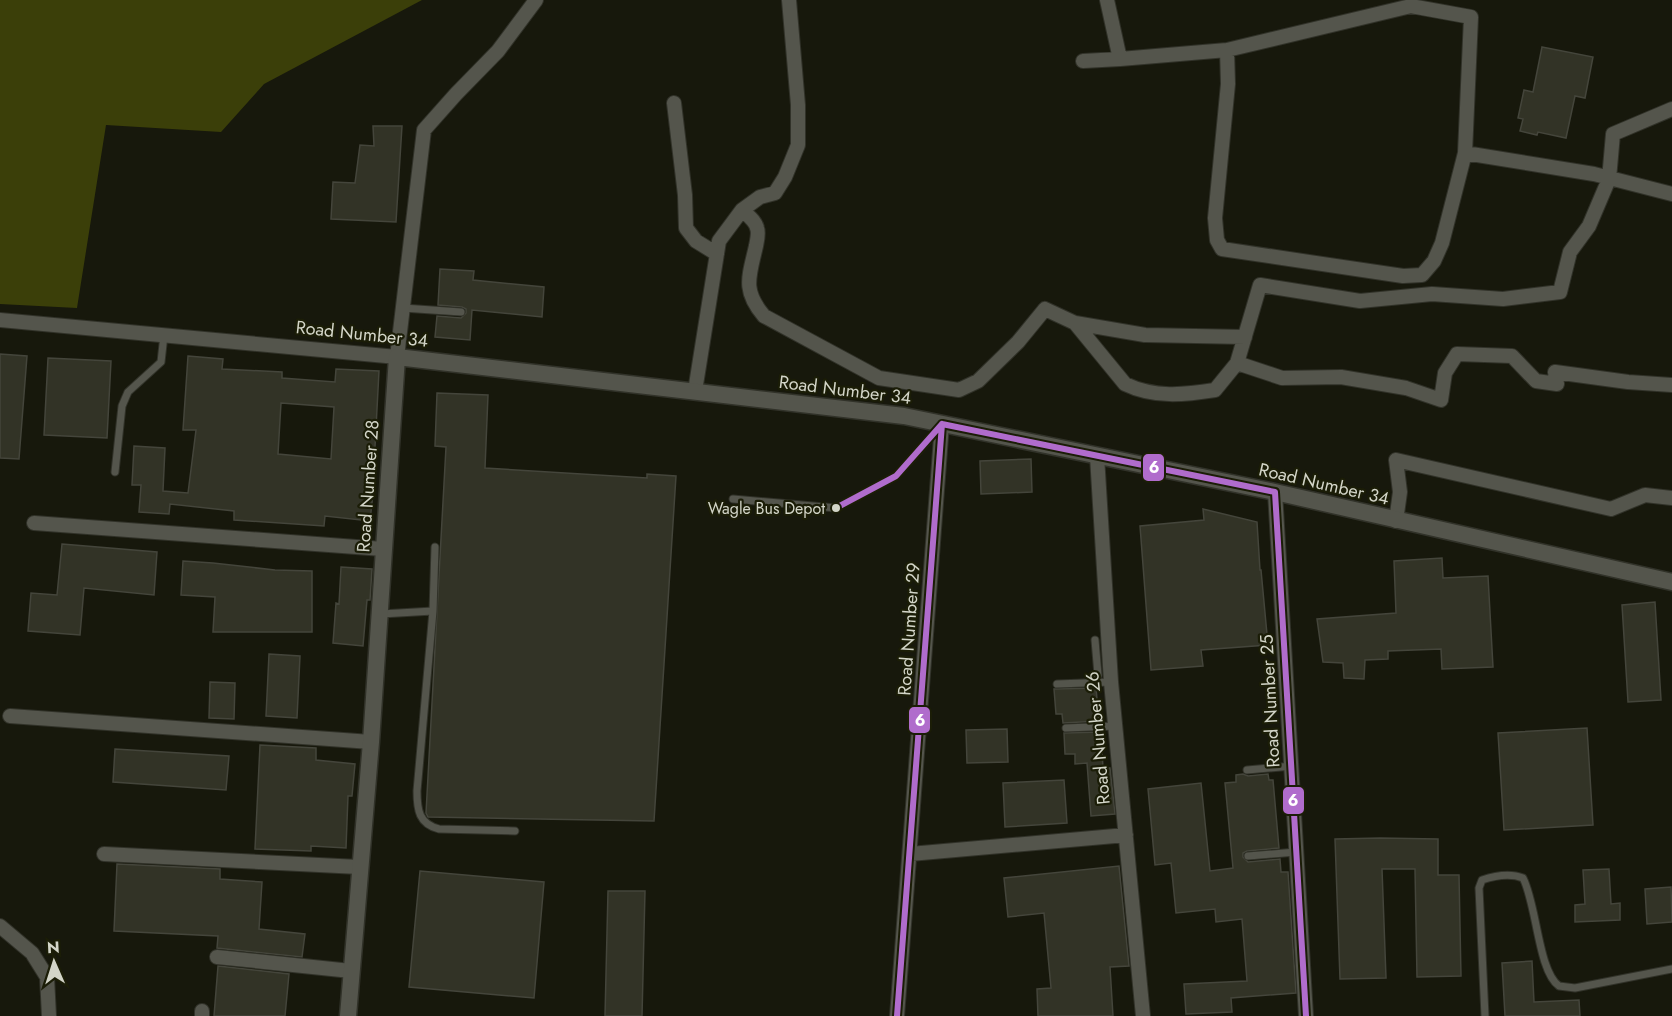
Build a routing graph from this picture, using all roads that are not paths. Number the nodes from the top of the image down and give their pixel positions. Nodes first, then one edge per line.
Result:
1 (536, 0) edge
2 (789, 0) edge
3 (1107, 0) edge
4 (1440, 6) edge
5 (1227, 50) junction
6 (1120, 59) junction
7 (1083, 61) dead end
8 (674, 103) dead end
9 (1672, 109) edge
10 (1465, 153) junction
11 (1609, 179) junction
12 (1672, 194) edge
13 (742, 210) junction
14 (717, 254) junction
15 (404, 308) junction
16 (461, 312) dead end
17 (0, 320) edge
18 (1075, 323) junction
19 (164, 335) junction
20 (1245, 337) junction
21 (397, 357) junction
22 (1237, 363) junction
23 (1672, 385) edge
24 (695, 392) junction
25 (942, 424) junction
26 (1097, 456) junction
27 (115, 472) dead end
28 (1275, 492) junction
29 (733, 498) dead end
30 (1672, 498) edge
31 (1396, 520) junction
32 (34, 523) dead end
33 (435, 547) dead end
34 (383, 549) junction
35 (1672, 582) edge
36 (433, 611) junction
37 (379, 614) junction
38 (1095, 640) dead end
39 (1102, 656) junction
40 (1098, 675) dead end
41 (1111, 682) junction
42 (1057, 684) dead end
43 (10, 716) dead end
44 (1115, 726) junction
45 (1066, 728) dead end
46 (371, 742) junction
47 (1292, 766) junction
48 (1247, 770) dead end
49 (515, 831) dead end
50 (1126, 835) junction
51 (1297, 852) junction
52 (104, 854) dead end
53 (910, 854) junction
54 (1248, 856) dead end
55 (359, 867) junction
56 (0, 926) edge
57 (217, 957) dead end
58 (1672, 969) edge
59 (351, 971) junction
60 (49, 1016) edge
61 (348, 1016) edge
62 (897, 1016) edge
63 (1143, 1016) edge
64 (1306, 1016) edge
65 (1485, 1016) edge

1 - 15 street, Road Number 28
2 - 13 street
3 - 6 street
4 - 5 street
4 - 10 street
5 - 6 street
5 - 10 street
6 - 7 street
8 - 14 street
9 - 11 street
10 - 11 street
11 - 12 street
11 - 20 street
13 - 14 street
13 - 18 street
14 - 24 street
15 - 16 lane
15 - 21 street, Road Number 28
17 - 19 street, Road Number 34
18 - 20 street
18 - 22 street
19 - 21 street, Road Number 34
19 - 27 lane
20 - 22 street
21 - 24 street, Road Number 34
21 - 34 street, Road Number 28
22 - 23 street
24 - 25 street, Road Number 34
25 - 26 street, Road Number 34
25 - 29 lane
25 - 53 street, Road Number 29
26 - 28 street, Road Number 34
26 - 39 street, Road Number 26
28 - 31 street, Road Number 34
28 - 47 street, Road Number 25
30 - 31 street
31 - 35 street, Road Number 34
32 - 34 street
33 - 36 lane
34 - 37 street, Road Number 28
36 - 37 lane
36 - 49 lane
37 - 46 street, Road Number 28
38 - 39 lane
39 - 40 lane
39 - 41 street, Road Number 26
41 - 42 lane
41 - 44 street, Road Number 26
43 - 46 street
44 - 45 lane
44 - 50 street, Road Number 26
46 - 55 street, Road Number 28
47 - 48 lane
47 - 51 street, Road Number 25
50 - 53 street
50 - 63 street, Road Number 26
51 - 54 lane
51 - 64 street, Road Number 25
52 - 55 street
53 - 62 street, Road Number 29
55 - 59 street, Road Number 28
56 - 60 street
57 - 59 street
58 - 65 lane
59 - 61 street, Road Number 28

